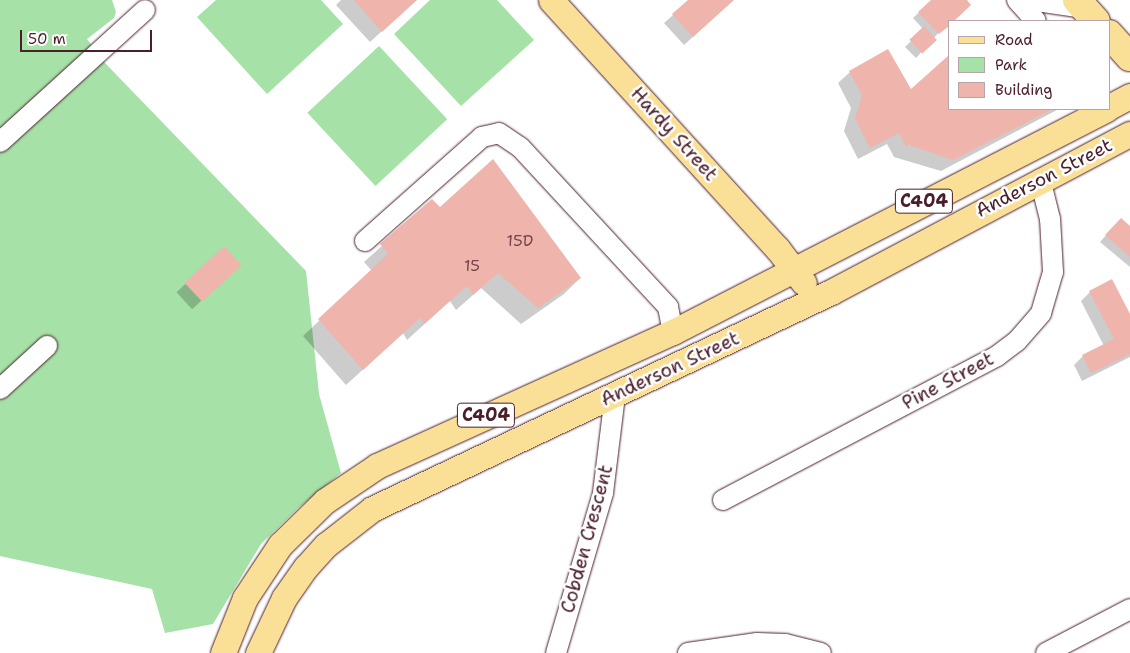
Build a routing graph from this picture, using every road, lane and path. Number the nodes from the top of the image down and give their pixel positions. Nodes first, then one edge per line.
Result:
1 (551, 0) edge
2 (1017, 0) edge
3 (1030, 0) edge
4 (145, 10) dead end
5 (1086, 10) edge
6 (1035, 20) edge
7 (1110, 35) edge
8 (1130, 56) edge
9 (1130, 96) edge
10 (1110, 106) edge
11 (1082, 110) edge
12 (1103, 110) edge
13 (1130, 134) edge
14 (1056, 135) junction
15 (0, 142) edge
16 (1130, 144) edge
17 (1102, 149) junction
18 (1025, 150) junction
19 (1040, 179) junction
20 (365, 241) dead end
21 (794, 269) junction
22 (815, 300) junction
23 (673, 332) junction
24 (48, 346) dead end
25 (690, 360) junction
26 (0, 389) edge
27 (615, 394) junction
28 (467, 424) junction
29 (724, 500) dead end
30 (1130, 608) edge
31 (223, 653) edge
32 (258, 653) edge
33 (556, 653) edge
34 (688, 653) edge
35 (821, 653) edge
36 (1046, 653) edge

1 - 21 main road, Hardy Street
2 - 6 street
3 - 5 street
4 - 15 street
7 - 8 highway
9 - 10 main road, Anderson Street / C404
11 - 14 street
12 - 14 main road, Anderson Street / C404
13 - 17 main road, Anderson Street / C404
14 - 18 main road, Anderson Street / C404
16 - 17 main road
17 - 19 main road, Anderson Street / C404
18 - 19 main road
18 - 21 main road, Anderson Street / C404
19 - 22 main road, Anderson Street / C404
19 - 29 street, Pine Street
20 - 23 street
21 - 22 main road, Hardy Street
21 - 23 main road, Anderson Street / C404
22 - 25 main road, Anderson Street / C404
23 - 25 main road
23 - 28 main road, Anderson Street / C404
24 - 26 street
25 - 27 main road, Anderson Street / C404
27 - 28 main road
27 - 32 main road, Anderson Street / C404
27 - 33 street, Cobden Crescent
28 - 31 main road, Anderson Street / C404
30 - 36 street
34 - 35 street

